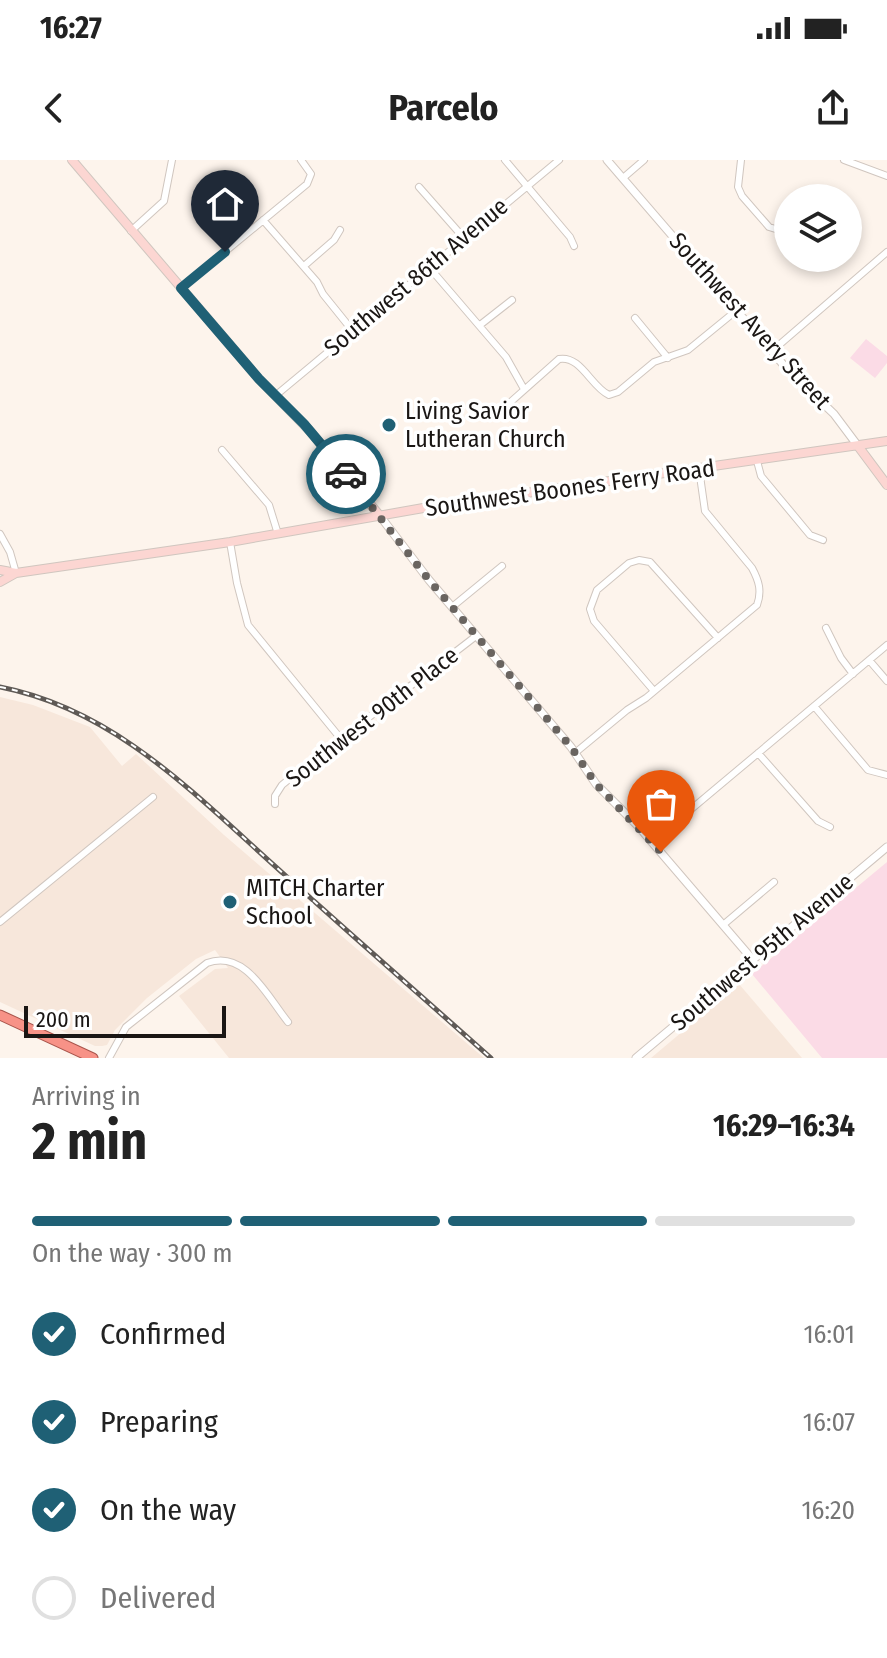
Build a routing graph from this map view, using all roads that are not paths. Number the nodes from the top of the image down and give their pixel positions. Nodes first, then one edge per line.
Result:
1 (72, 160) edge
2 (172, 160) edge
3 (301, 160) edge
4 (505, 160) edge
5 (559, 160) edge
6 (607, 160) edge
7 (644, 160) edge
8 (741, 160) edge
9 (844, 160) edge
10 (887, 176) edge
11 (623, 178) junction
12 (526, 185) junction
13 (419, 187) dead end
14 (263, 220) junction
15 (774, 229) edge
16 (340, 230) dead end
17 (131, 231) junction
18 (463, 237) junction
19 (574, 246) dead end
20 (887, 252) edge
21 (304, 266) junction
22 (428, 266) junction
23 (181, 288) junction
24 (512, 300) dead end
25 (737, 310) junction
26 (635, 318) dead end
27 (480, 325) junction
28 (352, 330) junction
29 (772, 351) junction
30 (668, 358) junction
31 (524, 389) junction
32 (275, 396) junction
33 (505, 407) dead end
34 (887, 441) edge
35 (858, 446) junction
36 (222, 450) dead end
37 (757, 461) junction
38 (699, 469) junction
39 (887, 485) edge
40 (380, 516) junction
41 (0, 534) edge
42 (278, 534) junction
43 (823, 540) dead end
44 (230, 542) junction
45 (502, 566) dead end
46 (0, 570) edge
47 (16, 573) junction
48 (0, 582) edge
49 (452, 607) junction
50 (826, 628) dead end
51 (476, 636) junction
52 (718, 638) junction
53 (887, 645) edge
54 (869, 660) junction
55 (853, 674) junction
56 (887, 681) edge
57 (654, 691) junction
58 (814, 706) junction
59 (341, 739) junction
60 (575, 753) junction
61 (758, 753) junction
62 (887, 775) edge
63 (153, 797) dead end
64 (275, 804) dead end
65 (830, 827) dead end
66 (652, 842) junction
67 (887, 847) edge
68 (774, 882) dead end
69 (0, 922) edge
70 (723, 925) junction
71 (753, 960) junction
72 (0, 1015) edge
73 (288, 1022) dead end
74 (93, 1058) edge
75 (109, 1058) edge
76 (636, 1058) edge

1 - 17 main road
2 - 17 street
3 - 14 street
4 - 12 street
5 - 12 street, Southwest 86th Avenue
6 - 11 street, Southwest Avery Street
7 - 11 street
8 - 15 street
9 - 10 street
11 - 25 street, Southwest Avery Street
12 - 18 street, Southwest 86th Avenue
12 - 19 street
13 - 18 street
14 - 21 street
14 - 23 street
16 - 21 street
17 - 23 main road
18 - 22 street, Southwest 86th Avenue
20 - 29 street
21 - 28 street
22 - 27 street
22 - 28 street, Southwest 86th Avenue
23 - 32 main road
24 - 27 street
25 - 29 street, Southwest Avery Street
25 - 30 street
26 - 30 street
27 - 31 street
28 - 32 street, Southwest 86th Avenue
29 - 35 street, Southwest Avery Street
30 - 31 street
31 - 33 street
32 - 40 main road
34 - 35 main road, Southwest Boones Ferry Road
35 - 37 main road, Southwest Boones Ferry Road
35 - 39 main road, Southwest Avery Street
36 - 42 street
37 - 38 main road, Southwest Boones Ferry Road
37 - 43 street
38 - 40 main road, Southwest Boones Ferry Road
38 - 52 street
40 - 42 main road, Southwest Boones Ferry Road
40 - 49 street
41 - 47 street
42 - 44 main road, Southwest Boones Ferry Road
44 - 47 main road, Southwest Boones Ferry Road
44 - 59 street
45 - 49 street
46 - 47 main road, Southwest Boones Ferry Road
47 - 48 main road, Southwest Boones Ferry Road
49 - 51 street
50 - 55 street
51 - 59 street, Southwest 90th Place
51 - 60 street
52 - 57 street
52 - 57 street
53 - 54 street
54 - 55 street
54 - 56 street
55 - 58 street
57 - 60 street
58 - 61 street
58 - 62 street
59 - 64 street, Southwest 90th Place
60 - 66 street
61 - 65 street
61 - 66 street
63 - 69 street
66 - 70 street
67 - 71 street, Southwest 95th Avenue
68 - 70 street
70 - 71 street
71 - 76 street, Southwest 95th Avenue
72 - 74 highway
73 - 75 street

